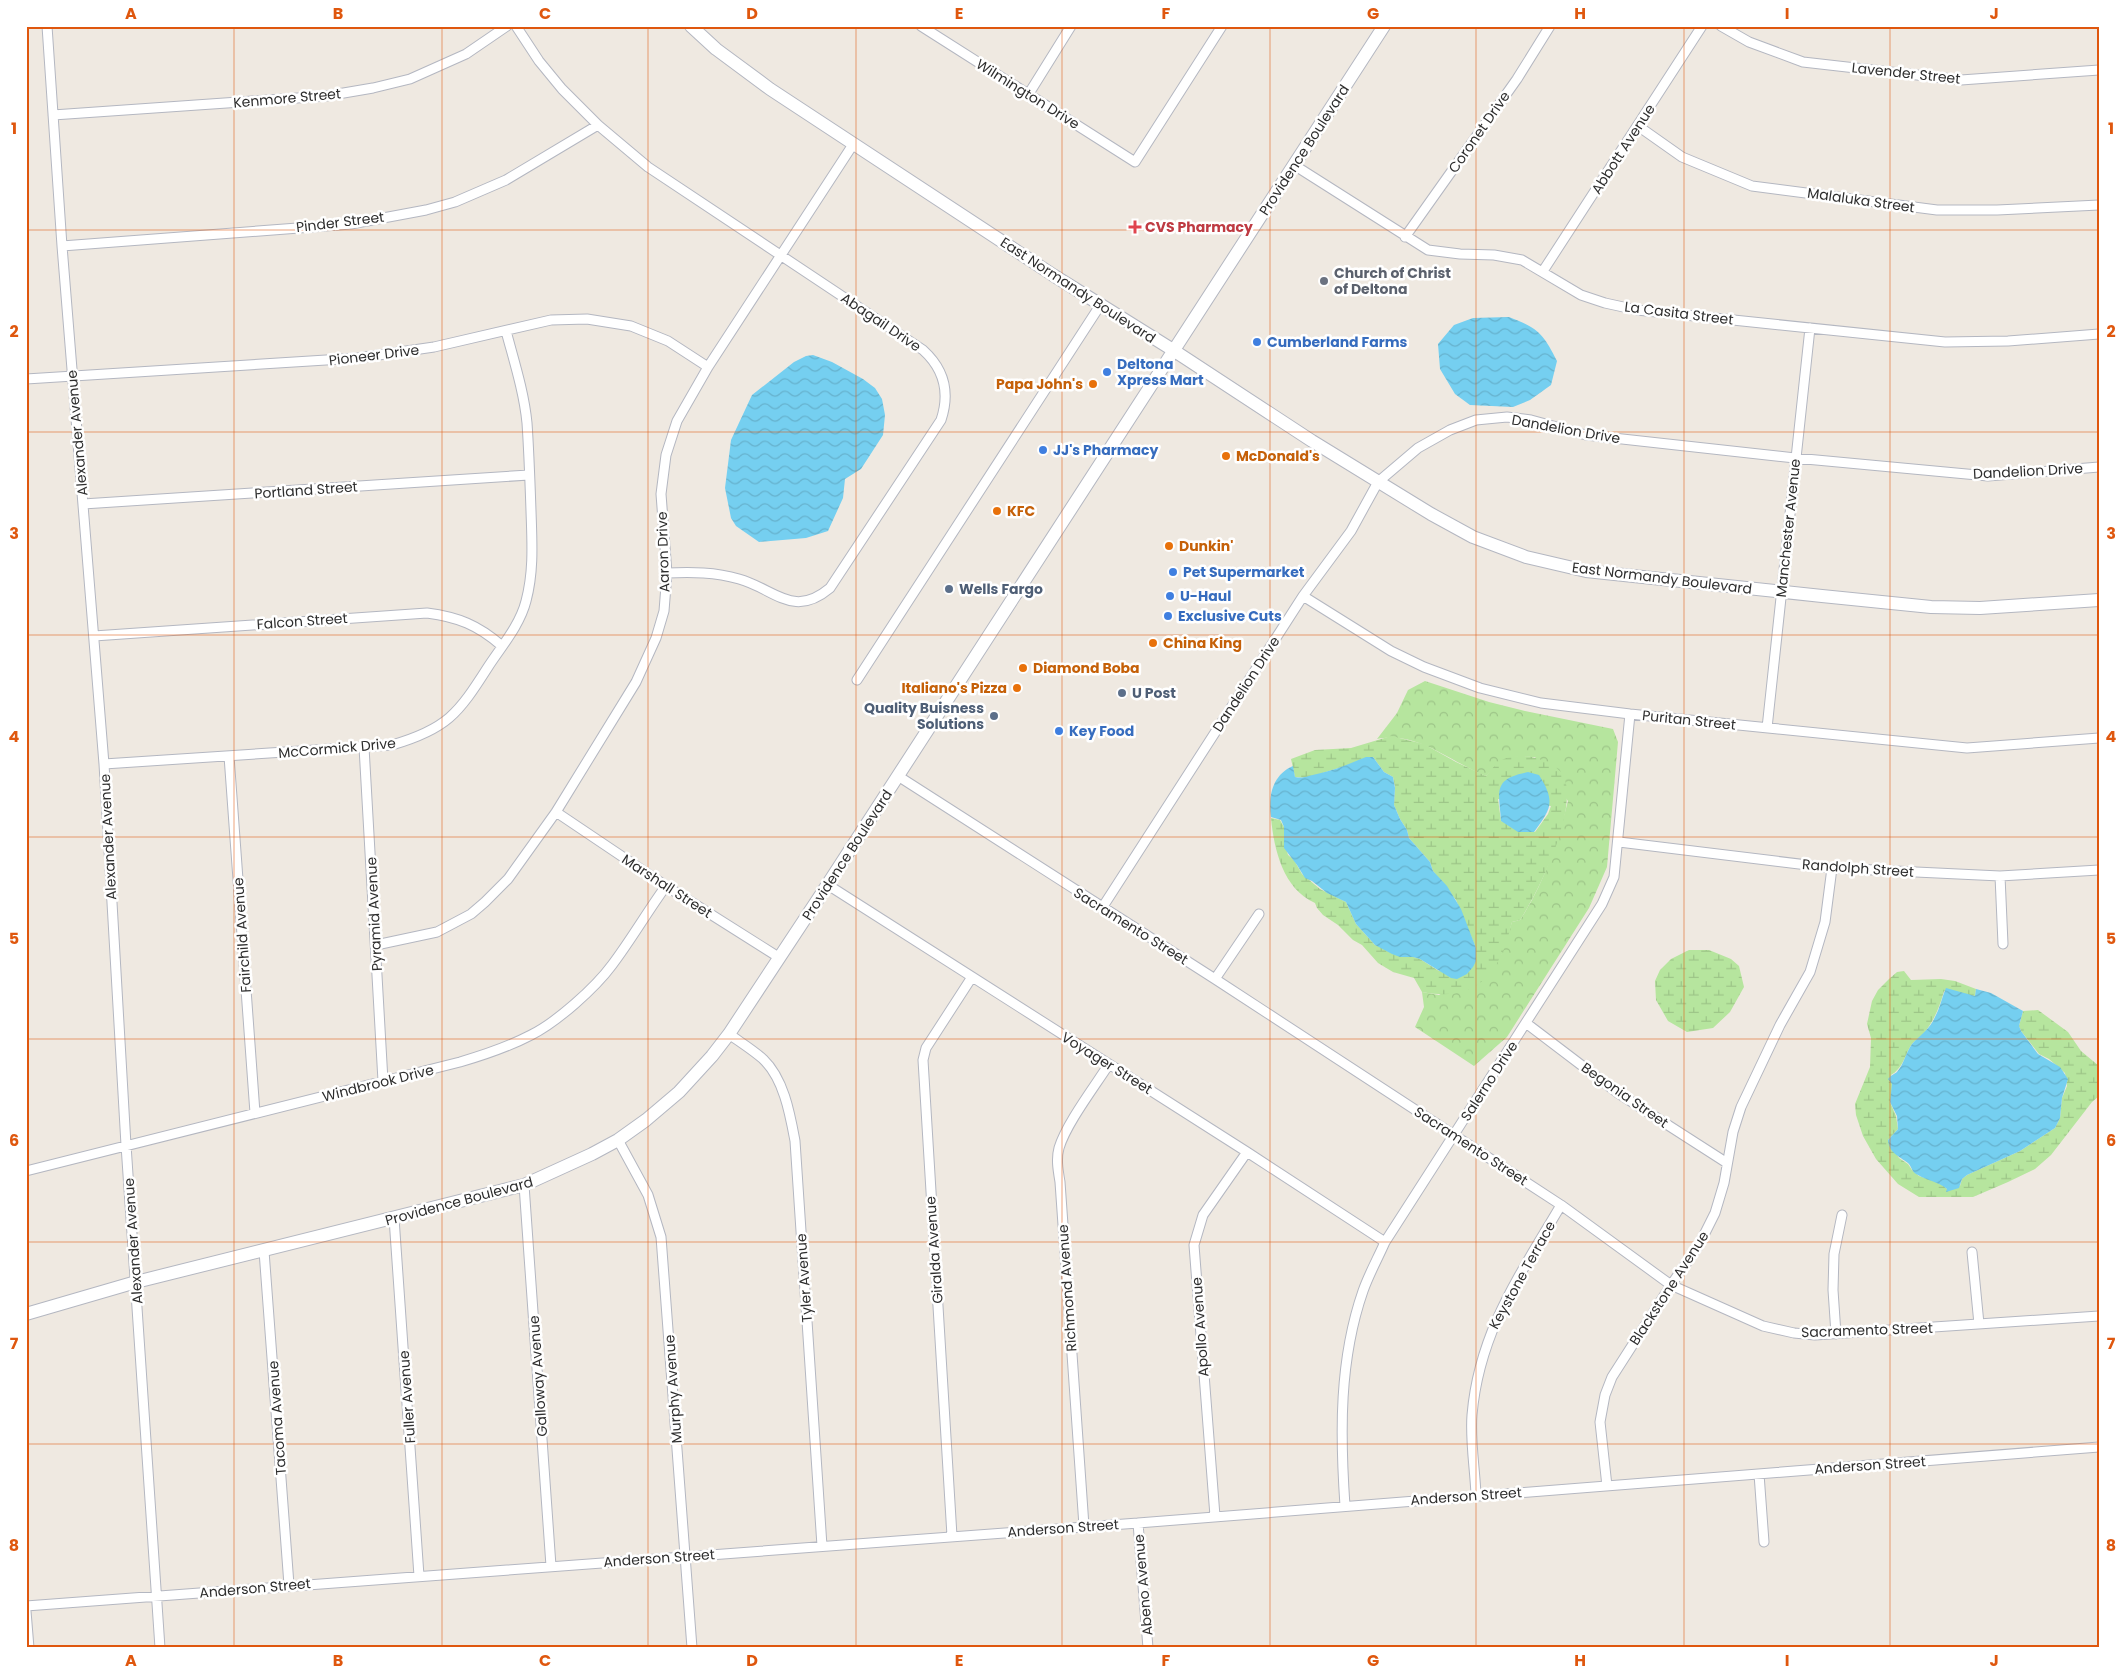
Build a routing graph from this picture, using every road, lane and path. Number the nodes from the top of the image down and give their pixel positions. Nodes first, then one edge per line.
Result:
1 (48, 26) edge
2 (507, 26) edge
3 (516, 26) edge
4 (691, 26) edge
5 (921, 26) edge
6 (1071, 26) edge
7 (1222, 26) edge
8 (1384, 26) edge
9 (1550, 26) edge
10 (1702, 26) edge
11 (1721, 26) edge
12 (2099, 70) edge
13 (1028, 95) junction
14 (53, 115) junction
15 (598, 125) junction
16 (1638, 126) junction
17 (854, 143) junction
18 (1294, 165) junction
19 (2099, 205) edge
20 (1405, 237) junction
21 (62, 246) junction
22 (780, 254) junction
23 (1544, 271) junction
24 (1101, 304) junction
25 (1810, 328) junction
26 (506, 331) junction
27 (2099, 334) edge
28 (1174, 350) junction
29 (708, 367) junction
30 (73, 376) junction
31 (26, 379) edge
32 (1795, 458) junction
33 (2099, 467) edge
34 (529, 475) junction
35 (1378, 482) junction
36 (83, 504) junction
37 (667, 573) junction
38 (1782, 592) junction
39 (1303, 596) junction
40 (2099, 600) edge
41 (94, 636) junction
42 (502, 646) junction
43 (857, 680) dead end
44 (1630, 714) junction
45 (1766, 728) junction
46 (2099, 738) edge
47 (364, 747) junction
48 (229, 756) junction
49 (104, 764) junction
50 (898, 776) junction
51 (556, 812) junction
52 (1619, 842) junction
53 (1832, 868) junction
54 (2099, 870) edge
55 (2000, 876) junction
56 (828, 885) junction
57 (666, 886) junction
58 (1102, 908) junction
59 (1259, 914) dead end
60 (2003, 944) dead end
61 (376, 945) junction
62 (780, 958) junction
63 (972, 977) junction
64 (1215, 979) junction
65 (1526, 1023) junction
66 (729, 1034) junction
67 (1109, 1064) junction
68 (383, 1081) junction
69 (255, 1113) junction
70 (1454, 1135) junction
71 (618, 1140) junction
72 (126, 1145) junction
73 (1247, 1152) junction
74 (1727, 1163) junction
75 (26, 1171) edge
76 (524, 1185) junction
77 (1562, 1205) junction
78 (1842, 1215) dead end
79 (394, 1218) junction
80 (1385, 1242) junction
81 (264, 1251) junction
82 (1972, 1252) dead end
83 (136, 1282) junction
84 (1671, 1285) junction
85 (26, 1314) edge
86 (2099, 1316) edge
87 (1980, 1324) junction
88 (1836, 1334) junction
89 (2099, 1447) edge
90 (1759, 1474) junction
91 (1607, 1486) junction
92 (1476, 1495) junction
93 (1345, 1506) junction
94 (1215, 1516) junction
95 (1138, 1523) junction
96 (1084, 1526) junction
97 (952, 1536) junction
98 (1764, 1542) dead end
99 (822, 1546) junction
100 (685, 1556) junction
101 (551, 1566) junction
102 (419, 1576) junction
103 (289, 1585) junction
104 (157, 1596) junction
105 (26, 1606) edge
106 (26, 1611) edge
107 (29, 1648) edge
108 (160, 1648) edge
109 (692, 1648) edge
110 (1148, 1648) edge

1 - 14 street, Alexander Avenue
2 - 14 street, Kenmore Street
3 - 15 street, Abagail Drive
4 - 17 main road, East Normandy Boulevard
5 - 13 street, Wilmington Drive
6 - 13 street
7 - 13 street, Wilmington Drive
8 - 18 main road, Providence Boulevard
9 - 20 street, Coronet Drive
10 - 16 street, Abbott Avenue
11 - 12 street, Lavender Street
14 - 21 street, Alexander Avenue
15 - 21 street, Pinder Street
15 - 22 street, Abagail Drive
16 - 19 street, Malaluka Street
16 - 23 street, Abbott Avenue
17 - 22 street, Aaron Drive
17 - 24 main road, East Normandy Boulevard
18 - 20 street, La Casita Street
18 - 28 main road, Providence Boulevard
20 - 23 street, La Casita Street
21 - 30 street, Alexander Avenue
22 - 29 street, Aaron Drive
22 - 37 street, Abagail Drive
23 - 25 street, La Casita Street
24 - 28 main road, East Normandy Boulevard
24 - 43 street
25 - 27 street, La Casita Street
25 - 32 street, Manchester Avenue
26 - 29 street, Pioneer Drive
26 - 30 street, Pioneer Drive
26 - 34 street, McCormick Drive
28 - 35 main road, East Normandy Boulevard
28 - 50 main road, Providence Boulevard
29 - 37 street, Aaron Drive
30 - 31 street, Pioneer Drive
30 - 36 street, Alexander Avenue
32 - 33 street, Dandelion Drive
32 - 35 street, Dandelion Drive
32 - 38 street, Manchester Avenue
34 - 36 street, Portland Street
34 - 42 street, McCormick Drive
35 - 38 main road, East Normandy Boulevard
35 - 39 street, Dandelion Drive
36 - 41 street, Alexander Avenue
37 - 51 street, Aaron Drive
38 - 40 main road, East Normandy Boulevard
38 - 45 street, Manchester Avenue
39 - 44 street, Puritan Street
39 - 58 street, Dandelion Drive
41 - 42 street, Falcon Street
41 - 49 street, Alexander Avenue
42 - 47 street, McCormick Drive
44 - 45 street, Puritan Street
44 - 52 street, Salerno Drive
45 - 46 street, Puritan Street
47 - 48 street, McCormick Drive
47 - 61 street, Pyramid Avenue
48 - 49 street, McCormick Drive
48 - 69 street, Fairchild Avenue
49 - 72 street, Alexander Avenue
50 - 56 main road, Providence Boulevard
50 - 58 street, Sacramento Street
51 - 57 street, Marshall Street
51 - 61 street, Aaron Drive
52 - 53 street, Randolph Street
52 - 65 street, Salerno Drive
53 - 55 street, Randolph Street
53 - 74 street, Blackstone Avenue
54 - 55 street, Randolph Street
55 - 60 street
56 - 62 main road, Providence Boulevard
56 - 63 street, Voyager Street
57 - 62 street, Marshall Street
57 - 68 street, Windbrook Drive
58 - 64 street, Sacramento Street
59 - 64 street
61 - 68 street, Pyramid Avenue
62 - 66 main road, Providence Boulevard
63 - 67 street, Voyager Street
63 - 97 street, Giralda Avenue
64 - 70 street, Sacramento Street
65 - 70 street, Salerno Drive
65 - 74 street, Begonia Street
66 - 71 main road, Providence Boulevard
66 - 99 street, Tyler Avenue
67 - 73 street, Voyager Street
67 - 96 street, Richmond Avenue
68 - 69 street, Windbrook Drive
69 - 72 street, Windbrook Drive
70 - 77 street, Sacramento Street
70 - 80 street, Salerno Drive
71 - 76 main road, Providence Boulevard
71 - 100 street, Murphy Avenue
72 - 75 street, Windbrook Drive
72 - 83 street, Alexander Avenue
73 - 80 street, Voyager Street
73 - 94 street, Apollo Avenue
74 - 84 street, Blackstone Avenue
76 - 79 main road, Providence Boulevard
76 - 101 street, Galloway Avenue
77 - 84 street, Sacramento Street
77 - 92 street, Keystone Terrace
78 - 88 street
79 - 81 main road, Providence Boulevard
79 - 102 street, Fuller Avenue
80 - 93 street, Salerno Drive
81 - 83 main road, Providence Boulevard
81 - 103 street, Tacoma Avenue
82 - 87 street
83 - 85 main road, Providence Boulevard
83 - 104 street, Alexander Avenue
84 - 88 street, Sacramento Street
84 - 91 street, Blackstone Avenue
86 - 87 street, Sacramento Street
87 - 88 street, Sacramento Street
89 - 90 street, Anderson Street
90 - 91 street, Anderson Street
90 - 98 street
91 - 92 street, Anderson Street
92 - 93 street, Anderson Street
93 - 94 street, Anderson Street
94 - 95 street, Anderson Street
95 - 96 street, Anderson Street
95 - 110 street, Abeno Avenue
96 - 97 street, Anderson Street
97 - 99 street, Anderson Street
99 - 100 street, Anderson Street
100 - 101 street, Anderson Street
100 - 109 street, Murphy Avenue
101 - 102 street, Anderson Street
102 - 103 street, Anderson Street
103 - 104 street, Anderson Street
104 - 105 street, Anderson Street
104 - 108 street, Alexander Avenue
106 - 107 street

